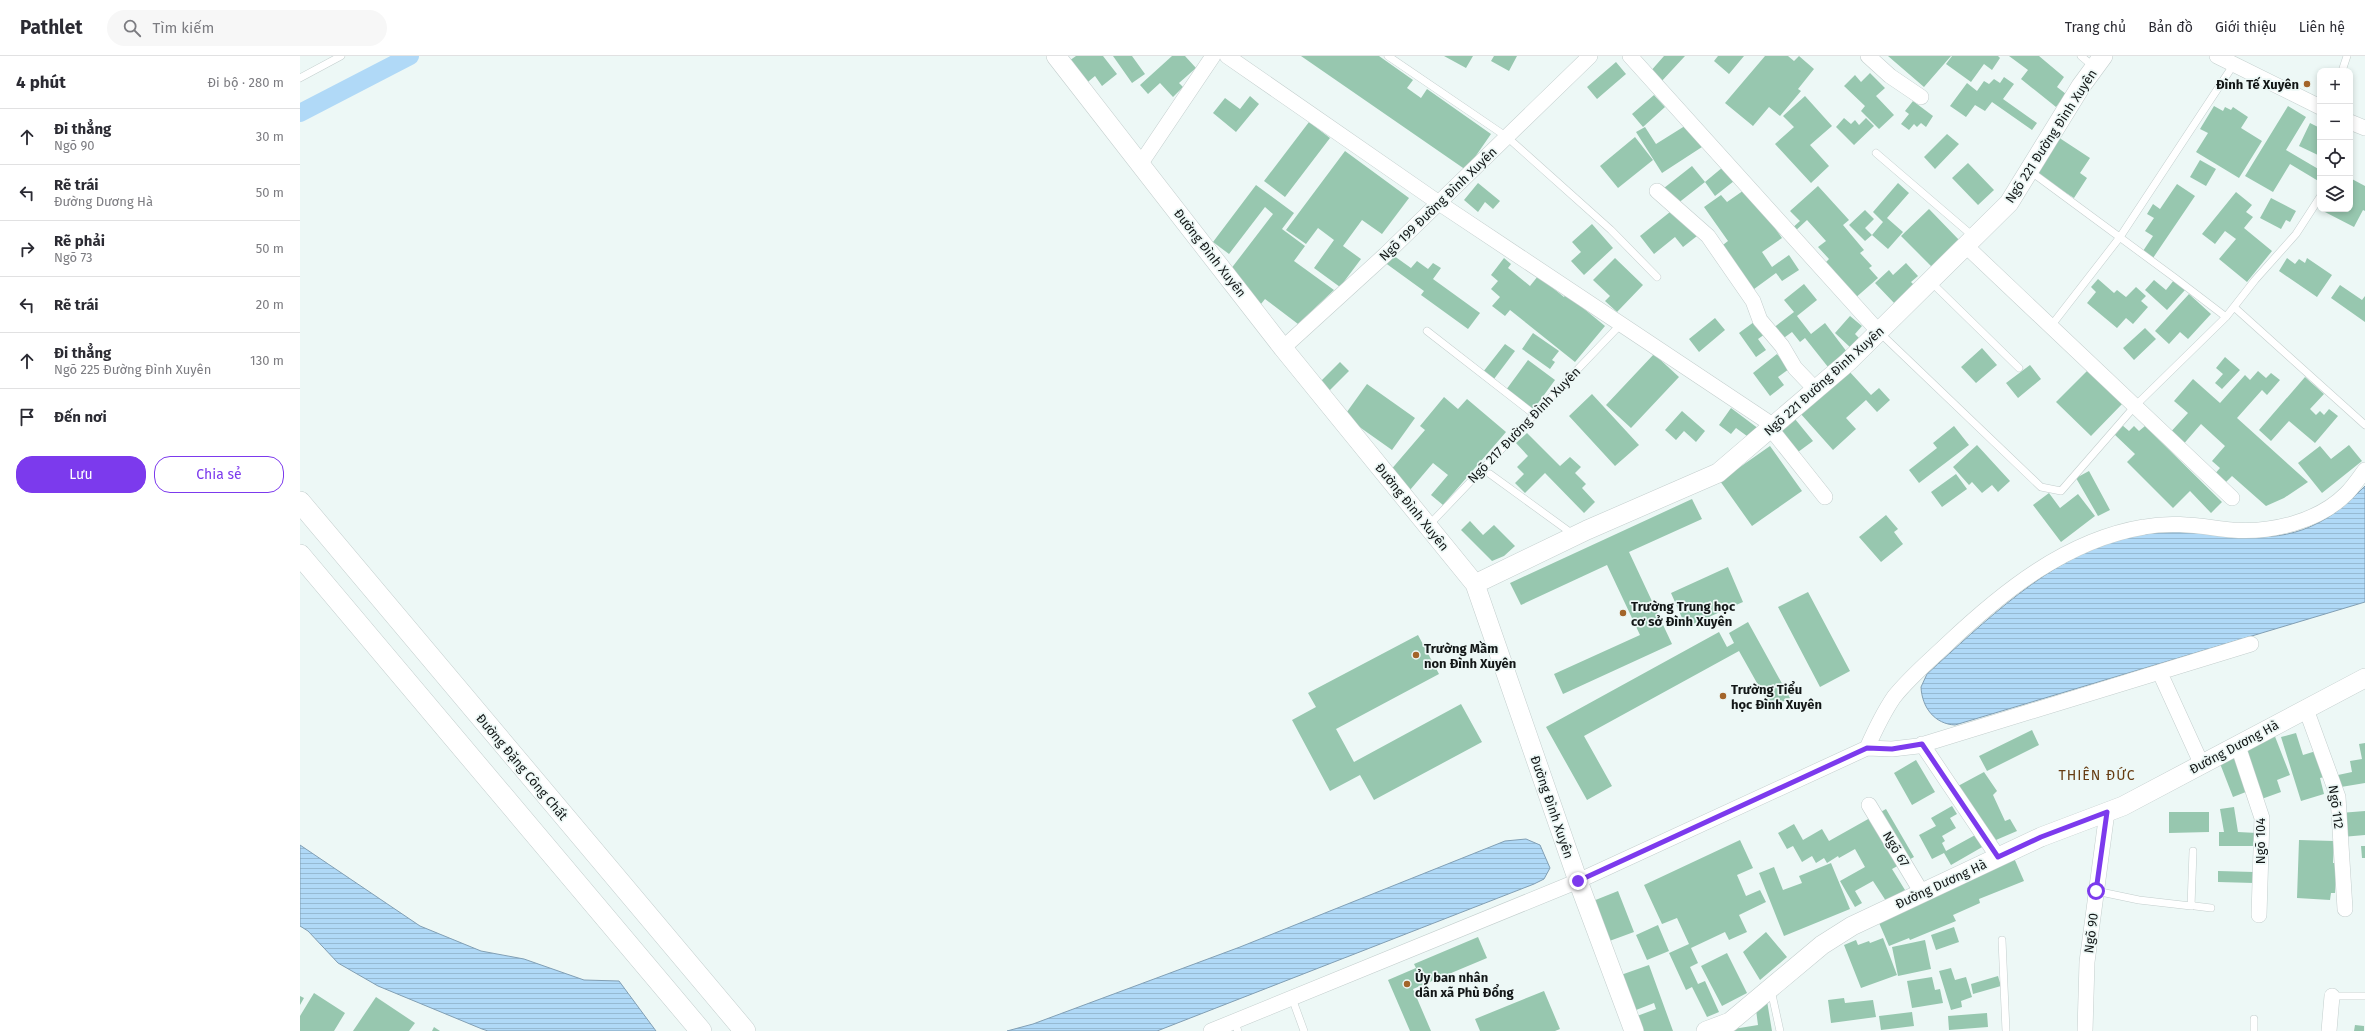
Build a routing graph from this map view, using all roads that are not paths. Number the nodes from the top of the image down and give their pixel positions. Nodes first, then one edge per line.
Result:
1 (341, 56) edge
2 (1056, 56) edge
3 (1213, 56) edge
4 (1227, 56) edge
5 (1388, 56) edge
6 (1590, 56) edge
7 (1630, 56) edge
8 (1868, 56) edge
9 (2217, 56) edge
10 (2347, 56) edge
11 (2093, 60) edge
12 (2234, 64) junction
13 (2343, 68) edge
14 (300, 78) edge
15 (1921, 97) dead end
16 (2317, 106) edge
17 (2353, 123) edge
18 (2365, 128) edge
19 (1507, 137) junction
20 (1876, 153) dead end
21 (1141, 163) junction
22 (2028, 170) junction
23 (1657, 192) dead end
24 (2317, 201) edge
25 (1439, 203) junction
26 (2120, 237) junction
27 (1970, 242) junction
28 (1657, 277) dead end
29 (1930, 281) junction
30 (2234, 307) junction
31 (2226, 318) junction
32 (1621, 324) junction
33 (2051, 326) junction
34 (1427, 331) dead end
35 (1879, 332) junction
36 (1283, 348) junction
37 (2019, 368) dead end
38 (1816, 390) junction
39 (2135, 406) junction
40 (1535, 415) junction
41 (2365, 426) edge
42 (1772, 427) junction
43 (2365, 470) edge
44 (1490, 474) dead end
45 (1825, 497) dead end
46 (2232, 498) dead end
47 (300, 502) edge
48 (1428, 526) junction
49 (1576, 536) junction
50 (300, 556) edge
51 (1475, 584) junction
52 (2251, 644) dead end
53 (2160, 673) junction
54 (2365, 678) edge
55 (2306, 709) junction
56 (1922, 744) junction
57 (2238, 746) junction
58 (1867, 748) junction
59 (2202, 765) junction
60 (1869, 805) dead end
61 (2107, 812) junction
62 (2193, 851) dead end
63 (1998, 857) junction
64 (1578, 881) junction
65 (2096, 891) junction
66 (1922, 893) junction
67 (2195, 906) dead end
68 (2212, 908) dead end
69 (2345, 909) dead end
70 (2259, 915) dead end
71 (2002, 940) dead end
72 (1771, 988) junction
73 (2332, 996) joint
74 (2365, 996) edge
75 (1292, 998) junction
76 (2254, 1019) dead end
77 (1236, 1026) edge
78 (701, 1031) edge
79 (745, 1031) edge
80 (1211, 1031) edge
81 (1304, 1031) edge
82 (1634, 1031) edge
83 (1706, 1031) edge
84 (1780, 1031) edge
85 (2006, 1031) edge
86 (2084, 1031) edge
87 (2254, 1031) edge
88 (2329, 1031) edge

1 - 14 lane
2 - 21 street, Đường Đình Xuyên
3 - 21 street
4 - 25 street
5 - 19 lane
6 - 19 street, Ngõ 199 Đường Đình Xuyên
7 - 35 street
8 - 15 street
9 - 12 street
10 - 13 lane
11 - 22 street, Ngõ 221 Đường Đình Xuyên
12 - 16 street
12 - 26 lane
17 - 18 street
19 - 25 street, Ngõ 199 Đường Đình Xuyên
19 - 28 lane
20 - 27 lane
21 - 36 street, Đường Đình Xuyên
22 - 26 lane
22 - 27 street, Ngõ 221 Đường Đình Xuyên
23 - 38 street
24 - 30 lane
25 - 32 street
25 - 36 street, Ngõ 199 Đường Đình Xuyên
26 - 31 lane
26 - 33 lane
27 - 29 street, Ngõ 221 Đường Đình Xuyên
27 - 33 street
29 - 35 street, Ngõ 221 Đường Đình Xuyên
29 - 37 lane
30 - 31 lane
30 - 41 lane
31 - 39 lane
32 - 40 lane, Ngõ 217 Đường Đình Xuyên
32 - 42 street
33 - 39 street
34 - 40 lane
35 - 38 street, Ngõ 221 Đường Đình Xuyên
35 - 39 lane
36 - 48 street, Đường Đình Xuyên
38 - 42 street, Ngõ 221 Đường Đình Xuyên
39 - 46 street
40 - 48 lane, Ngõ 217 Đường Đình Xuyên
42 - 45 street
42 - 49 street, Ngõ 221 Đường Đình Xuyên
43 - 58 street
44 - 49 lane
47 - 79 main road, Đường Đặng Công Chất
48 - 51 street, Đường Đình Xuyên
49 - 51 street, Ngõ 221 Đường Đình Xuyên
50 - 78 main road
51 - 64 street, Đường Đình Xuyên
52 - 53 street
53 - 56 street
53 - 59 street
54 - 55 street, Đường Dương Hà
55 - 57 street, Đường Dương Hà
55 - 69 street, Ngõ 112
56 - 58 street
56 - 63 street
57 - 59 street, Đường Dương Hà
57 - 70 street, Ngõ 104
58 - 64 street
59 - 61 street, Đường Dương Hà
60 - 66 street, Ngõ 67
61 - 63 street, Đường Dương Hà
61 - 65 street, Ngõ 90
62 - 65 lane
63 - 66 street, Đường Dương Hà
64 - 75 street
64 - 82 street, Đường Đình Xuyên
65 - 86 street, Ngõ 90
66 - 72 street, Đường Dương Hà
67 - 68 lane
71 - 85 lane
72 - 83 street, Đường Dương Hà
72 - 84 lane
73 - 74 lane
73 - 88 street
75 - 77 street
75 - 81 lane
76 - 87 lane
77 - 80 street

